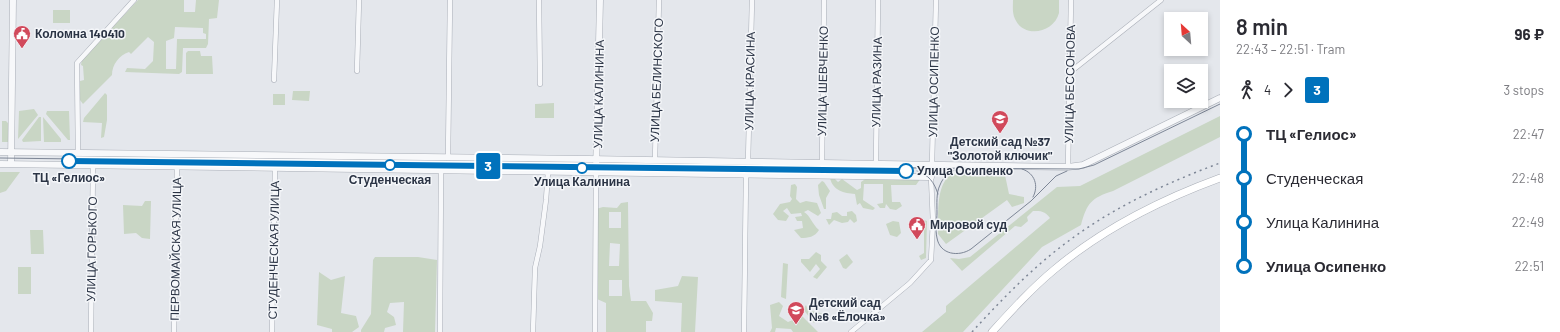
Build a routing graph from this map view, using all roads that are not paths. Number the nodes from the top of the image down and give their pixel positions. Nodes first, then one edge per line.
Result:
1 (13, 0) edge
2 (134, 0) edge
3 (277, 0) edge
4 (359, 0) edge
5 (450, 0) edge
6 (539, 0) edge
7 (600, 0) edge
8 (660, 0) edge
9 (752, 0) edge
10 (824, 0) edge
11 (878, 0) edge
12 (936, 0) edge
13 (1071, 0) edge
14 (1161, 0) edge
15 (357, 71) dead end
16 (1069, 73) junction
17 (274, 80) dead end
18 (540, 84) dead end
19 (1220, 98) edge
20 (0, 152) edge
21 (11, 152) junction
22 (78, 153) junction
23 (448, 158) junction
24 (597, 159) junction
25 (655, 160) junction
26 (748, 162) junction
27 (822, 163) junction
28 (876, 163) junction
29 (0, 164) edge
30 (11, 164) junction
31 (932, 164) junction
32 (93, 165) junction
33 (177, 166) junction
34 (1068, 167) junction
35 (275, 168) junction
36 (441, 170) junction
37 (548, 172) junction
38 (596, 173) junction
39 (746, 176) junction
40 (931, 177) junction
41 (1220, 178) edge
42 (91, 332) edge
43 (174, 332) edge
44 (272, 332) edge
45 (440, 332) edge
46 (533, 332) edge
47 (595, 332) edge
48 (744, 332) edge
49 (851, 332) edge
50 (992, 332) edge

1 - 21 street
2 - 22 street
3 - 17 street
4 - 15 street
5 - 23 street
6 - 18 street
7 - 24 street, УЛИЦА КАЛИНИНА
8 - 25 street, УЛИЦА БЕЛИНСКОГО
9 - 26 street, УЛИЦА КРАСИНА
10 - 27 street, УЛИЦА ШЕВЧЕНКО
11 - 28 street, УЛИЦА РАЗИНА
12 - 31 street, УЛИЦА ОСИПЕНКО
13 - 16 street, УЛИЦА БЕССОНОВА
14 - 16 street
16 - 34 street, УЛИЦА БЕССОНОВА
19 - 34 street
20 - 21 street
21 - 22 street
21 - 30 street
22 - 23 street
23 - 24 street
24 - 25 street
24 - 38 street, УЛИЦА КАЛИНИНА
25 - 26 street
26 - 27 street
27 - 28 street
28 - 31 street
29 - 30 street
30 - 32 street
31 - 34 street
31 - 40 street
32 - 33 street
32 - 42 street, УЛИЦА ГОРЬКОГО
33 - 35 street
33 - 43 street, ПЕРВОМАЙСКАЯ УЛИЦА
35 - 36 street
35 - 44 street, СТУДЕНЧЕСКАЯ УЛИЦА
36 - 37 street
36 - 45 street
37 - 38 street
37 - 46 street
38 - 39 street
38 - 47 street, УЛИЦА КАЛИНИНА
39 - 40 street
39 - 48 street
40 - 49 street
41 - 50 main road

